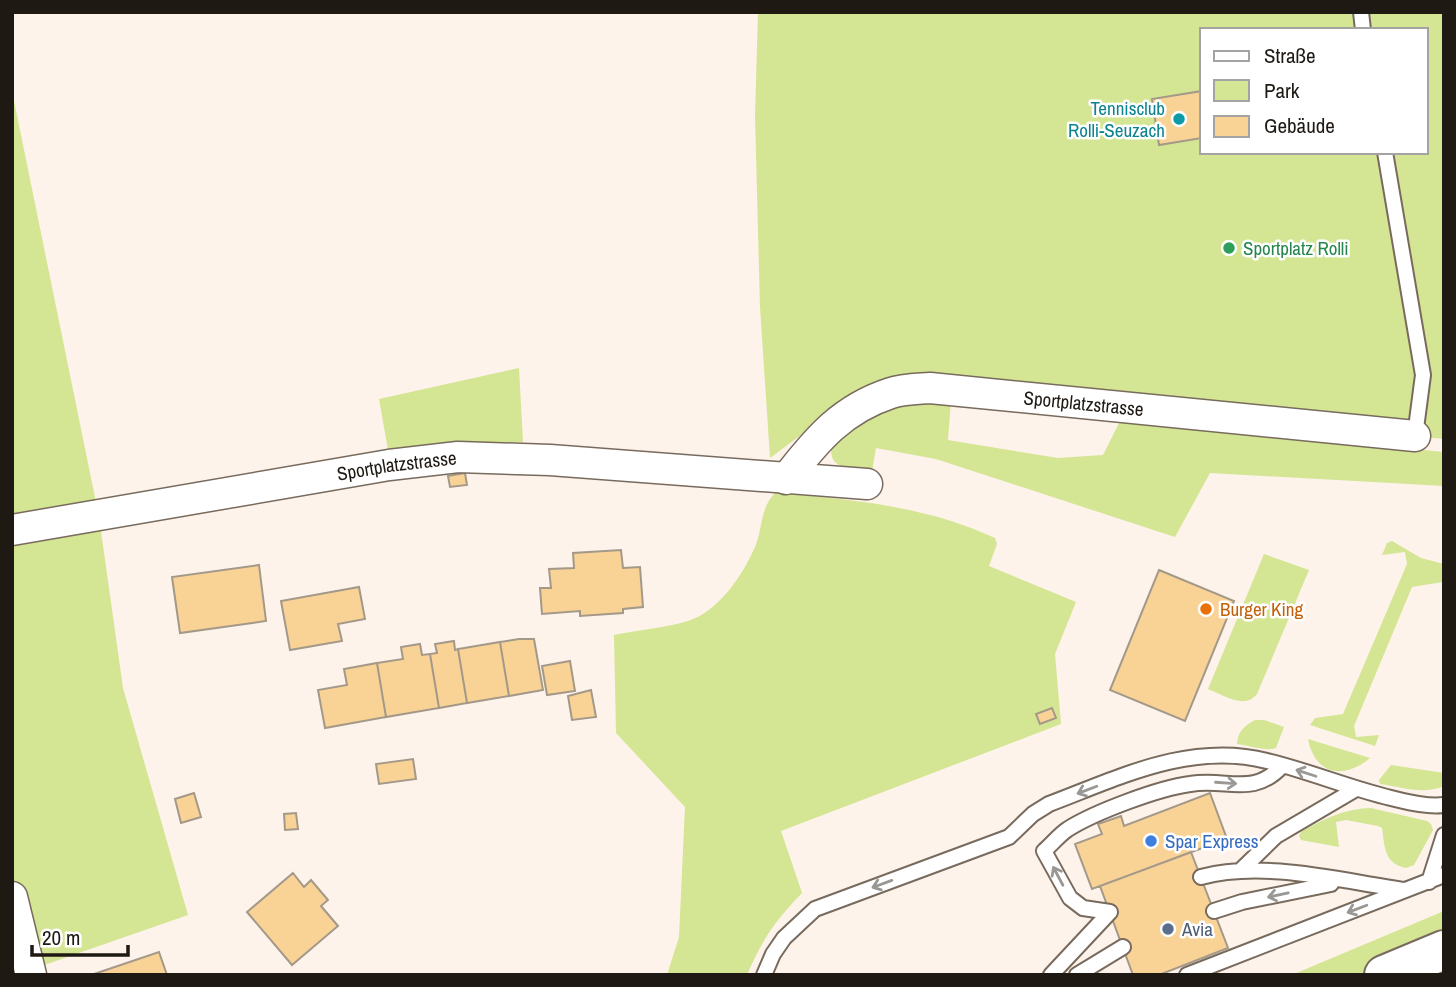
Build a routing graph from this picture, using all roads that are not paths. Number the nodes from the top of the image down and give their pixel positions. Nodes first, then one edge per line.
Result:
1 (1385, 154) edge
2 (1415, 436) joint
3 (786, 479) junction
4 (867, 484) dead end
5 (12, 530) edge
6 (1282, 765) junction
7 (1356, 789) junction
8 (1444, 805) edge
9 (1444, 835) edge
10 (1242, 869) junction
11 (1444, 875) edge
12 (1201, 877) dead end
13 (1343, 881) junction
14 (1429, 882) junction
15 (1406, 891) junction
16 (12, 897) edge
17 (1213, 911) dead end
18 (1123, 947) dead end
19 (1444, 950) edge
20 (31, 975) edge
21 (764, 975) edge
22 (1051, 975) edge
23 (1077, 975) edge
24 (1187, 975) edge
25 (1384, 975) edge

1 - 2 lane
2 - 3 street, Sportplatzstrasse
3 - 4 street, Sportplatzstrasse
3 - 5 street, Sportplatzstrasse
7 -> 6 lane
6 -> 21 lane
22 -> 6 lane
7 - 8 lane
7 - 10 lane
9 - 14 lane
10 - 12 lane
10 - 13 lane
11 - 14 lane
13 - 15 lane
13 -> 17 lane
14 - 15 lane
15 -> 24 lane
16 - 20 street
18 - 23 lane
19 - 25 highway

